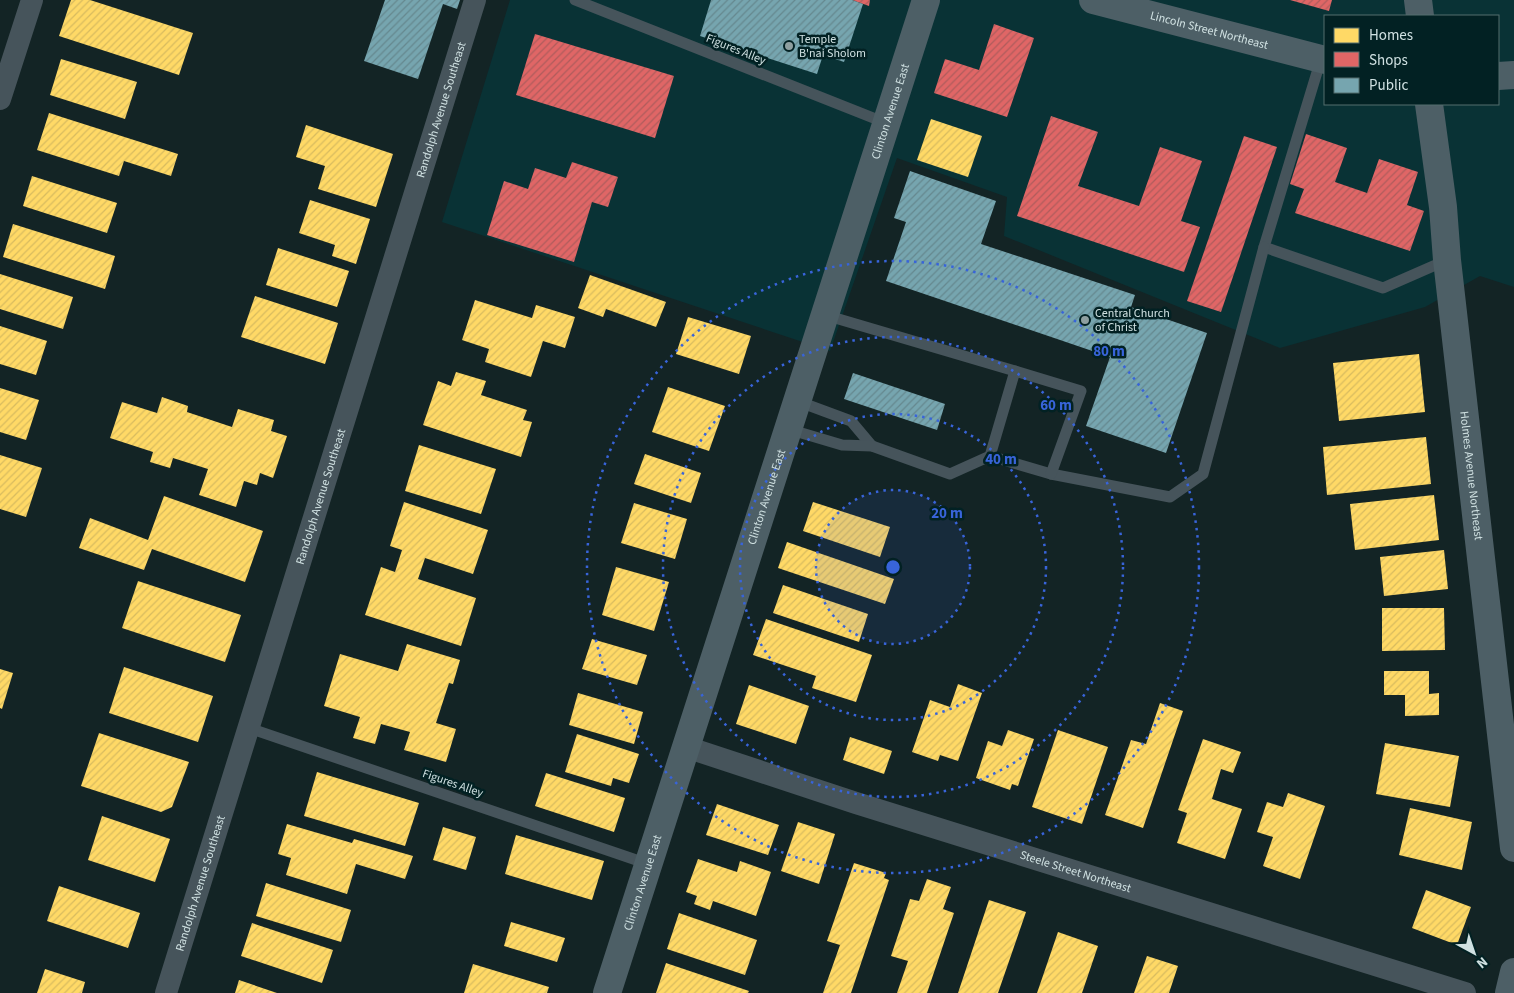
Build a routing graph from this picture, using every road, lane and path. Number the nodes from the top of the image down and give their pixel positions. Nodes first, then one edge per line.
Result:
1 (32, 0) edge
2 (475, 0) edge
3 (575, 0) edge
4 (926, 0) edge
5 (1093, 0) edge
6 (1418, 0) edge
7 (1420, 15) edge
8 (1323, 60) edge
9 (1514, 75) edge
10 (1499, 76) edge
11 (0, 99) edge
12 (1429, 105) edge
13 (886, 123) junction
14 (1264, 247) junction
15 (1447, 260) junction
16 (824, 315) junction
17 (1015, 371) junction
18 (797, 401) junction
19 (788, 429) junction
20 (872, 446) junction
21 (990, 456) junction
22 (1051, 474) junction
23 (249, 728) junction
24 (686, 747) junction
25 (1514, 848) edge
26 (648, 864) junction
27 (1514, 972) edge
28 (166, 993) edge
29 (607, 993) edge
30 (1464, 993) edge
31 (1509, 993) edge

1 - 11 street
2 - 23 street, Randolph Avenue Southeast
3 - 13 lane, Figures Alley
4 - 13 street, Clinton Avenue East
5 - 8 street, Lincoln Street Northeast
6 - 7 street
8 - 14 lane
9 - 10 street
12 - 15 street, Holmes Avenue Northeast
13 - 16 street, Clinton Avenue East
14 - 15 lane
14 - 22 lane
15 - 25 street, Holmes Avenue Northeast
16 - 17 lane
16 - 18 street, Clinton Avenue East
17 - 21 lane
17 - 22 lane
18 - 19 street, Clinton Avenue East
18 - 20 lane
19 - 20 lane
19 - 24 street, Clinton Avenue East
20 - 21 lane
21 - 22 lane
23 - 26 lane, Figures Alley
23 - 28 street, Randolph Avenue Southeast
24 - 26 street, Clinton Avenue East
24 - 30 street, Steele Street Northeast
26 - 29 street, Clinton Avenue East
27 - 31 street

